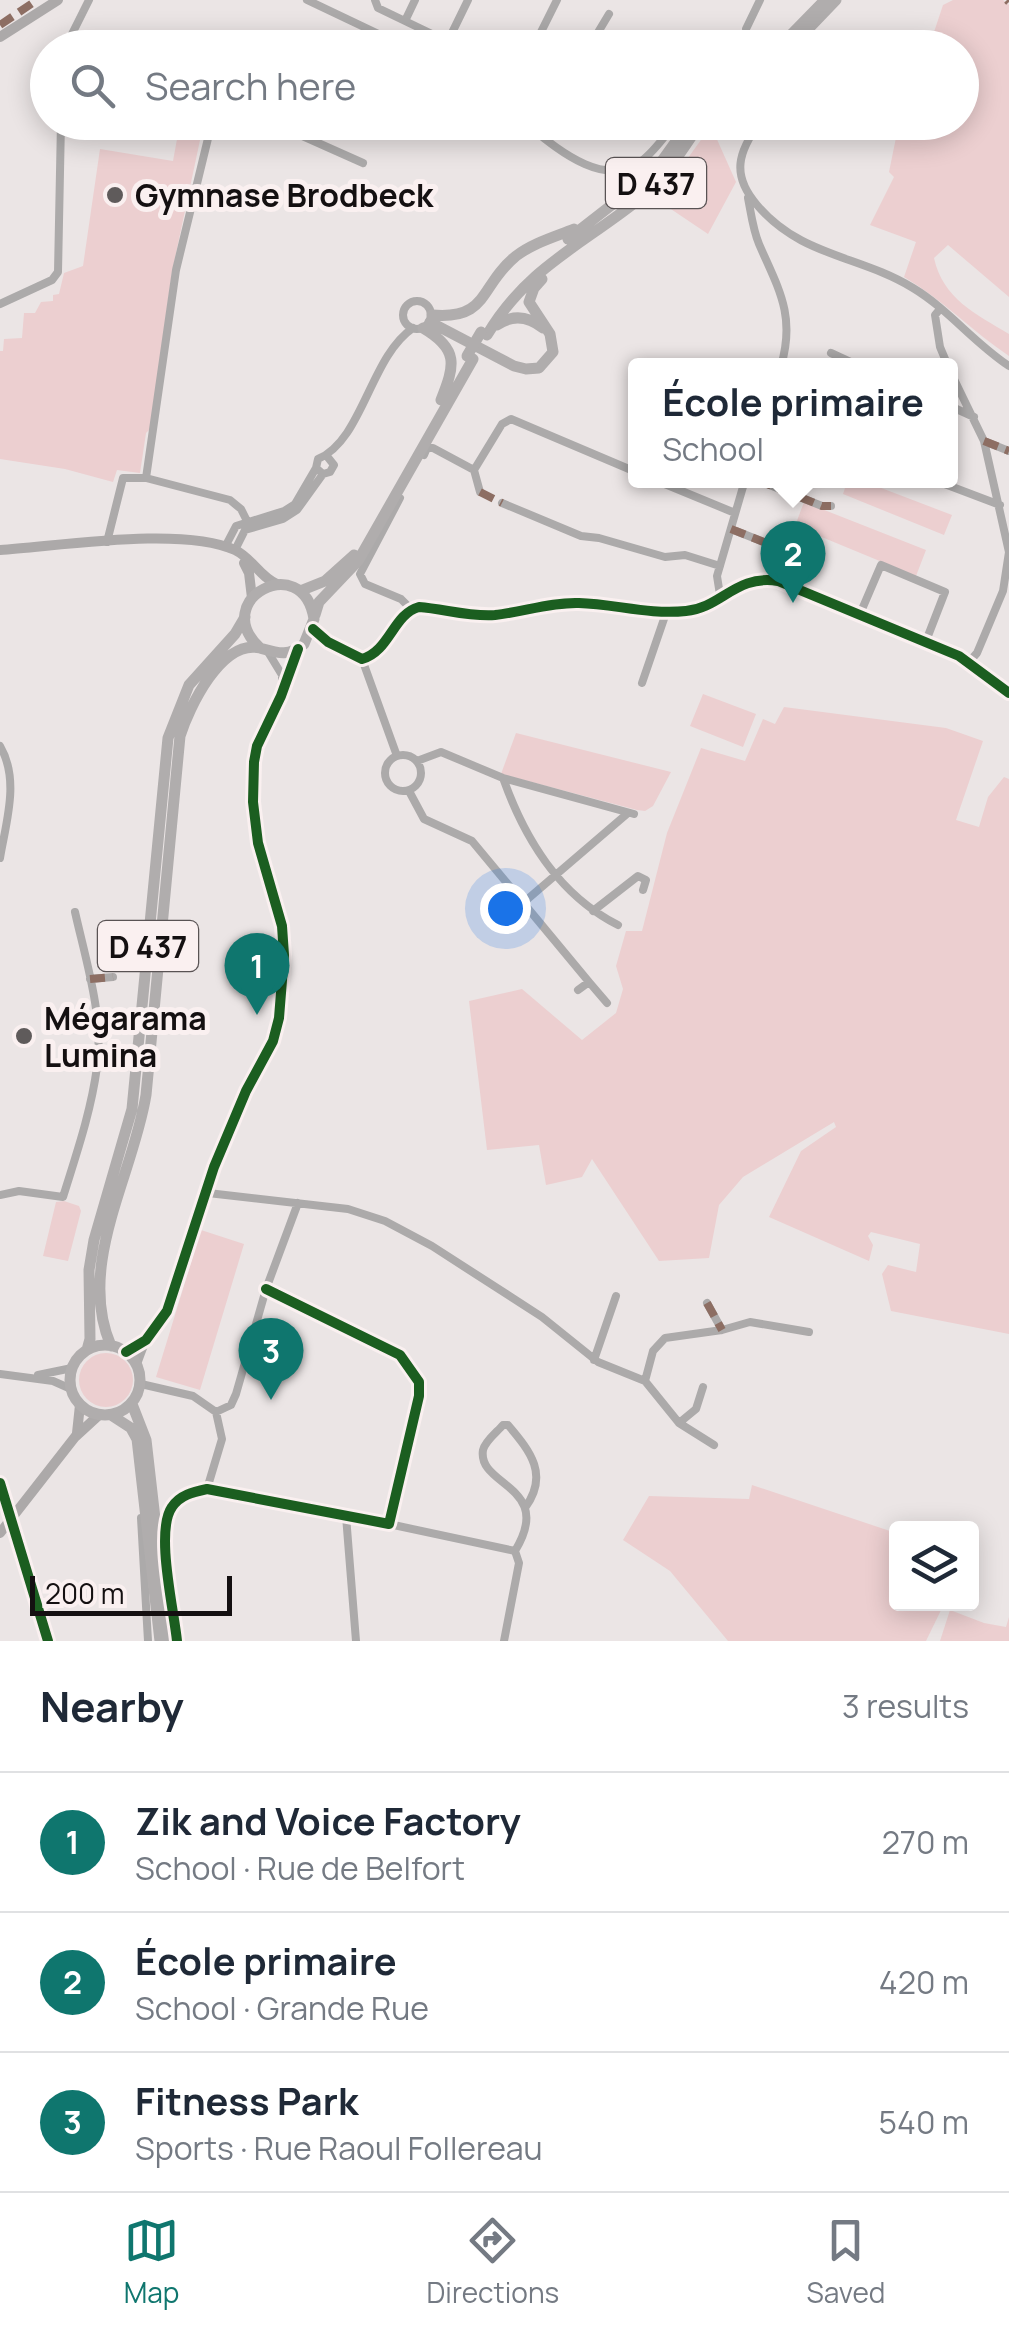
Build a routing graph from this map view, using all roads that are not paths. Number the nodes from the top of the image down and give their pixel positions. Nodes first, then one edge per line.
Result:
1 (58, 0) edge
2 (89, 0) edge
3 (307, 0) edge
4 (415, 0) edge
5 (468, 0) edge
6 (557, 0) edge
7 (760, 0) edge
8 (825, 0) edge
9 (836, 0) edge
10 (376, 4) edge
11 (608, 14) dead end
12 (405, 21) junction
13 (74, 30) edge
14 (370, 30) edge
15 (424, 30) edge
16 (453, 30) edge
17 (542, 30) edge
18 (599, 30) edge
19 (747, 30) edge
20 (796, 30) edge
21 (807, 30) edge
22 (0, 37) edge
23 (60, 140) edge
24 (208, 140) edge
25 (311, 140) edge
26 (549, 140) edge
27 (660, 140) edge
28 (677, 140) edge
29 (688, 140) edge
30 (749, 140) edge
31 (363, 163) dead end
32 (748, 193) junction
33 (768, 217) junction
34 (596, 224) junction
35 (754, 228) junction
36 (758, 240) junction
37 (0, 304) edge
38 (940, 310) junction
39 (420, 323) junction
40 (484, 334) junction
41 (550, 334) junction
42 (831, 354) dead end
43 (470, 358) junction
44 (783, 358) edge
45 (840, 358) edge
46 (946, 358) edge
47 (1009, 366) edge
48 (958, 385) edge
49 (441, 400) junction
50 (958, 409) edge
51 (974, 416) junction
52 (984, 441) junction
53 (1009, 451) edge
54 (329, 457) junction
55 (628, 469) edge
56 (474, 470) junction
57 (320, 471) junction
58 (146, 478) junction
59 (674, 488) edge
60 (743, 488) edge
61 (777, 488) edge
62 (954, 488) edge
63 (480, 492) dead end
64 (502, 504) dead end
65 (831, 506) dead end
66 (1000, 506) junction
67 (735, 513) junction
68 (247, 521) junction
69 (731, 529) junction
70 (107, 542) junction
71 (230, 549) junction
72 (0, 550) edge
73 (810, 560) dead end
74 (720, 566) junction
75 (278, 584) junction
76 (300, 592) junction
77 (720, 596) junction
78 (252, 598) junction
79 (410, 609) junction
80 (666, 613) junction
81 (860, 614) junction
82 (245, 617) junction
83 (314, 624) junction
84 (926, 641) junction
85 (328, 642) junction
86 (301, 646) junction
87 (264, 650) junction
88 (362, 660) junction
89 (969, 662) junction
90 (642, 683) dead end
91 (1009, 693) edge
92 (281, 696) junction
93 (0, 746) edge
94 (397, 756) junction
95 (417, 761) junction
96 (503, 778) junction
97 (409, 791) junction
98 (0, 858) edge
99 (554, 876) junction
100 (644, 890) dead end
101 (522, 902) junction
102 (593, 911) junction
103 (75, 912) dead end
104 (618, 925) dead end
105 (113, 977) dead end
106 (90, 979) junction
107 (588, 982) junction
108 (578, 990) dead end
109 (607, 1003) dead end
110 (208, 1193) junction
111 (0, 1195) edge
112 (298, 1202) junction
113 (266, 1289) junction
114 (616, 1296) dead end
115 (707, 1303) dead end
116 (722, 1330) junction
117 (809, 1332) dead end
118 (146, 1340) junction
119 (111, 1346) junction
120 (87, 1350) junction
121 (126, 1352) junction
122 (594, 1360) junction
123 (137, 1364) junction
124 (72, 1368) junction
125 (0, 1374) edge
126 (28, 1376) junction
127 (645, 1381) junction
128 (141, 1384) junction
129 (702, 1387) dead end
130 (71, 1389) junction
131 (132, 1404) junction
132 (80, 1405) junction
133 (216, 1412) junction
134 (105, 1415) junction
135 (679, 1423) junction
136 (76, 1437) junction
137 (714, 1445) dead end
138 (142, 1483) junction
139 (207, 1490) junction
140 (524, 1508) junction
141 (346, 1516) junction
142 (390, 1524) junction
143 (0, 1532) edge
144 (515, 1551) junction
145 (148, 1641) edge
146 (160, 1641) edge
147 (169, 1641) edge
148 (177, 1641) edge
149 (356, 1641) edge
150 (504, 1641) edge

1 - 22 street
2 - 13 street
3 - 14 street
4 - 12 street
5 - 16 street
6 - 17 street
7 - 19 street
8 - 20 main road
9 - 21 main road
10 - 12 street
11 - 18 street
12 - 15 street
23 - 37 street
24 - 58 street
25 - 31 street
26 - 27 street
28 - 34 main road, D 437
29 - 34 main road, D 437
30 - 32 street
32 - 33 street
32 - 35 street
33 - 35 street
33 - 36 street
33 - 38 street
34 - 39 main road
34 - 40 main road, D 437
34 - 40 main road, D 437
34 - 41 main road
35 - 36 street
36 - 44 street
38 - 46 street
38 - 47 street
39 - 41 main road
39 - 49 main road
39 - 54 street
40 - 41 main road
40 - 43 main road, D 437, bridge
42 - 45 street
43 - 49 main road, D 437
43 - 83 main road, D 437
48 - 51 street
49 - 76 main road, D 437
50 - 51 street
51 - 52 street
52 - 53 street
52 - 66 street
54 - 57 street
54 - 57 street
55 - 56 street
56 - 63 street
56 - 79 street
57 - 68 street
57 - 71 street
58 - 68 street
58 - 70 street
59 - 67 street
60 - 67 street
61 - 65 street
62 - 66 street
64 - 74 street
66 - 89 street
67 - 69 street
68 - 71 street
69 - 73 street
69 - 74 street
70 - 71 street
70 - 72 street
71 - 75 street
71 - 78 street
74 - 77 street
75 - 76 main road
75 - 78 main road
76 - 83 main road
77 - 80 street
77 - 81 street
78 - 82 main road
79 - 80 street
79 - 88 street
80 - 90 street
81 - 84 street
81 - 84 street
82 - 87 main road
82 - 120 main road, D 437
83 - 85 street
83 - 86 main road
84 - 89 street
85 - 86 street
85 - 88 street
86 - 87 main road
86 - 92 street
87 - 92 street
87 - 119 main road, D 437
88 - 94 street
89 - 91 street
92 - 110 street
93 - 98 street
94 - 95 street
94 - 97 street
95 - 96 street
95 - 97 street
96 - 99 street
96 - 99 street
97 - 101 street
99 - 101 street
99 - 102 street
100 - 102 street
101 - 107 street
102 - 104 street
103 - 106 street
105 - 106 street
106 - 111 street
107 - 108 street
107 - 109 street
110 - 112 street
110 - 118 street
112 - 113 street
112 - 122 street
113 - 133 street
113 - 142 street
114 - 122 street
115 - 116 street
116 - 117 street
116 - 127 street
118 - 121 street
118 - 123 street
119 - 120 main road
119 - 121 main road
120 - 124 main road
121 - 123 main road
122 - 127 street
123 - 128 main road
124 - 126 street
124 - 130 main road
125 - 126 street
126 - 130 street
127 - 135 street
128 - 131 main road
128 - 133 street
129 - 135 street
130 - 132 main road
131 - 134 main road
131 - 147 main road
132 - 134 main road
132 - 136 street
133 - 139 street
134 - 136 street
134 - 138 main road
135 - 137 street
136 - 143 street
138 - 145 street
138 - 146 main road
139 - 141 street
139 - 148 street
140 - 140 street
140 - 144 street
141 - 142 street
141 - 149 street
142 - 144 street
144 - 150 street

